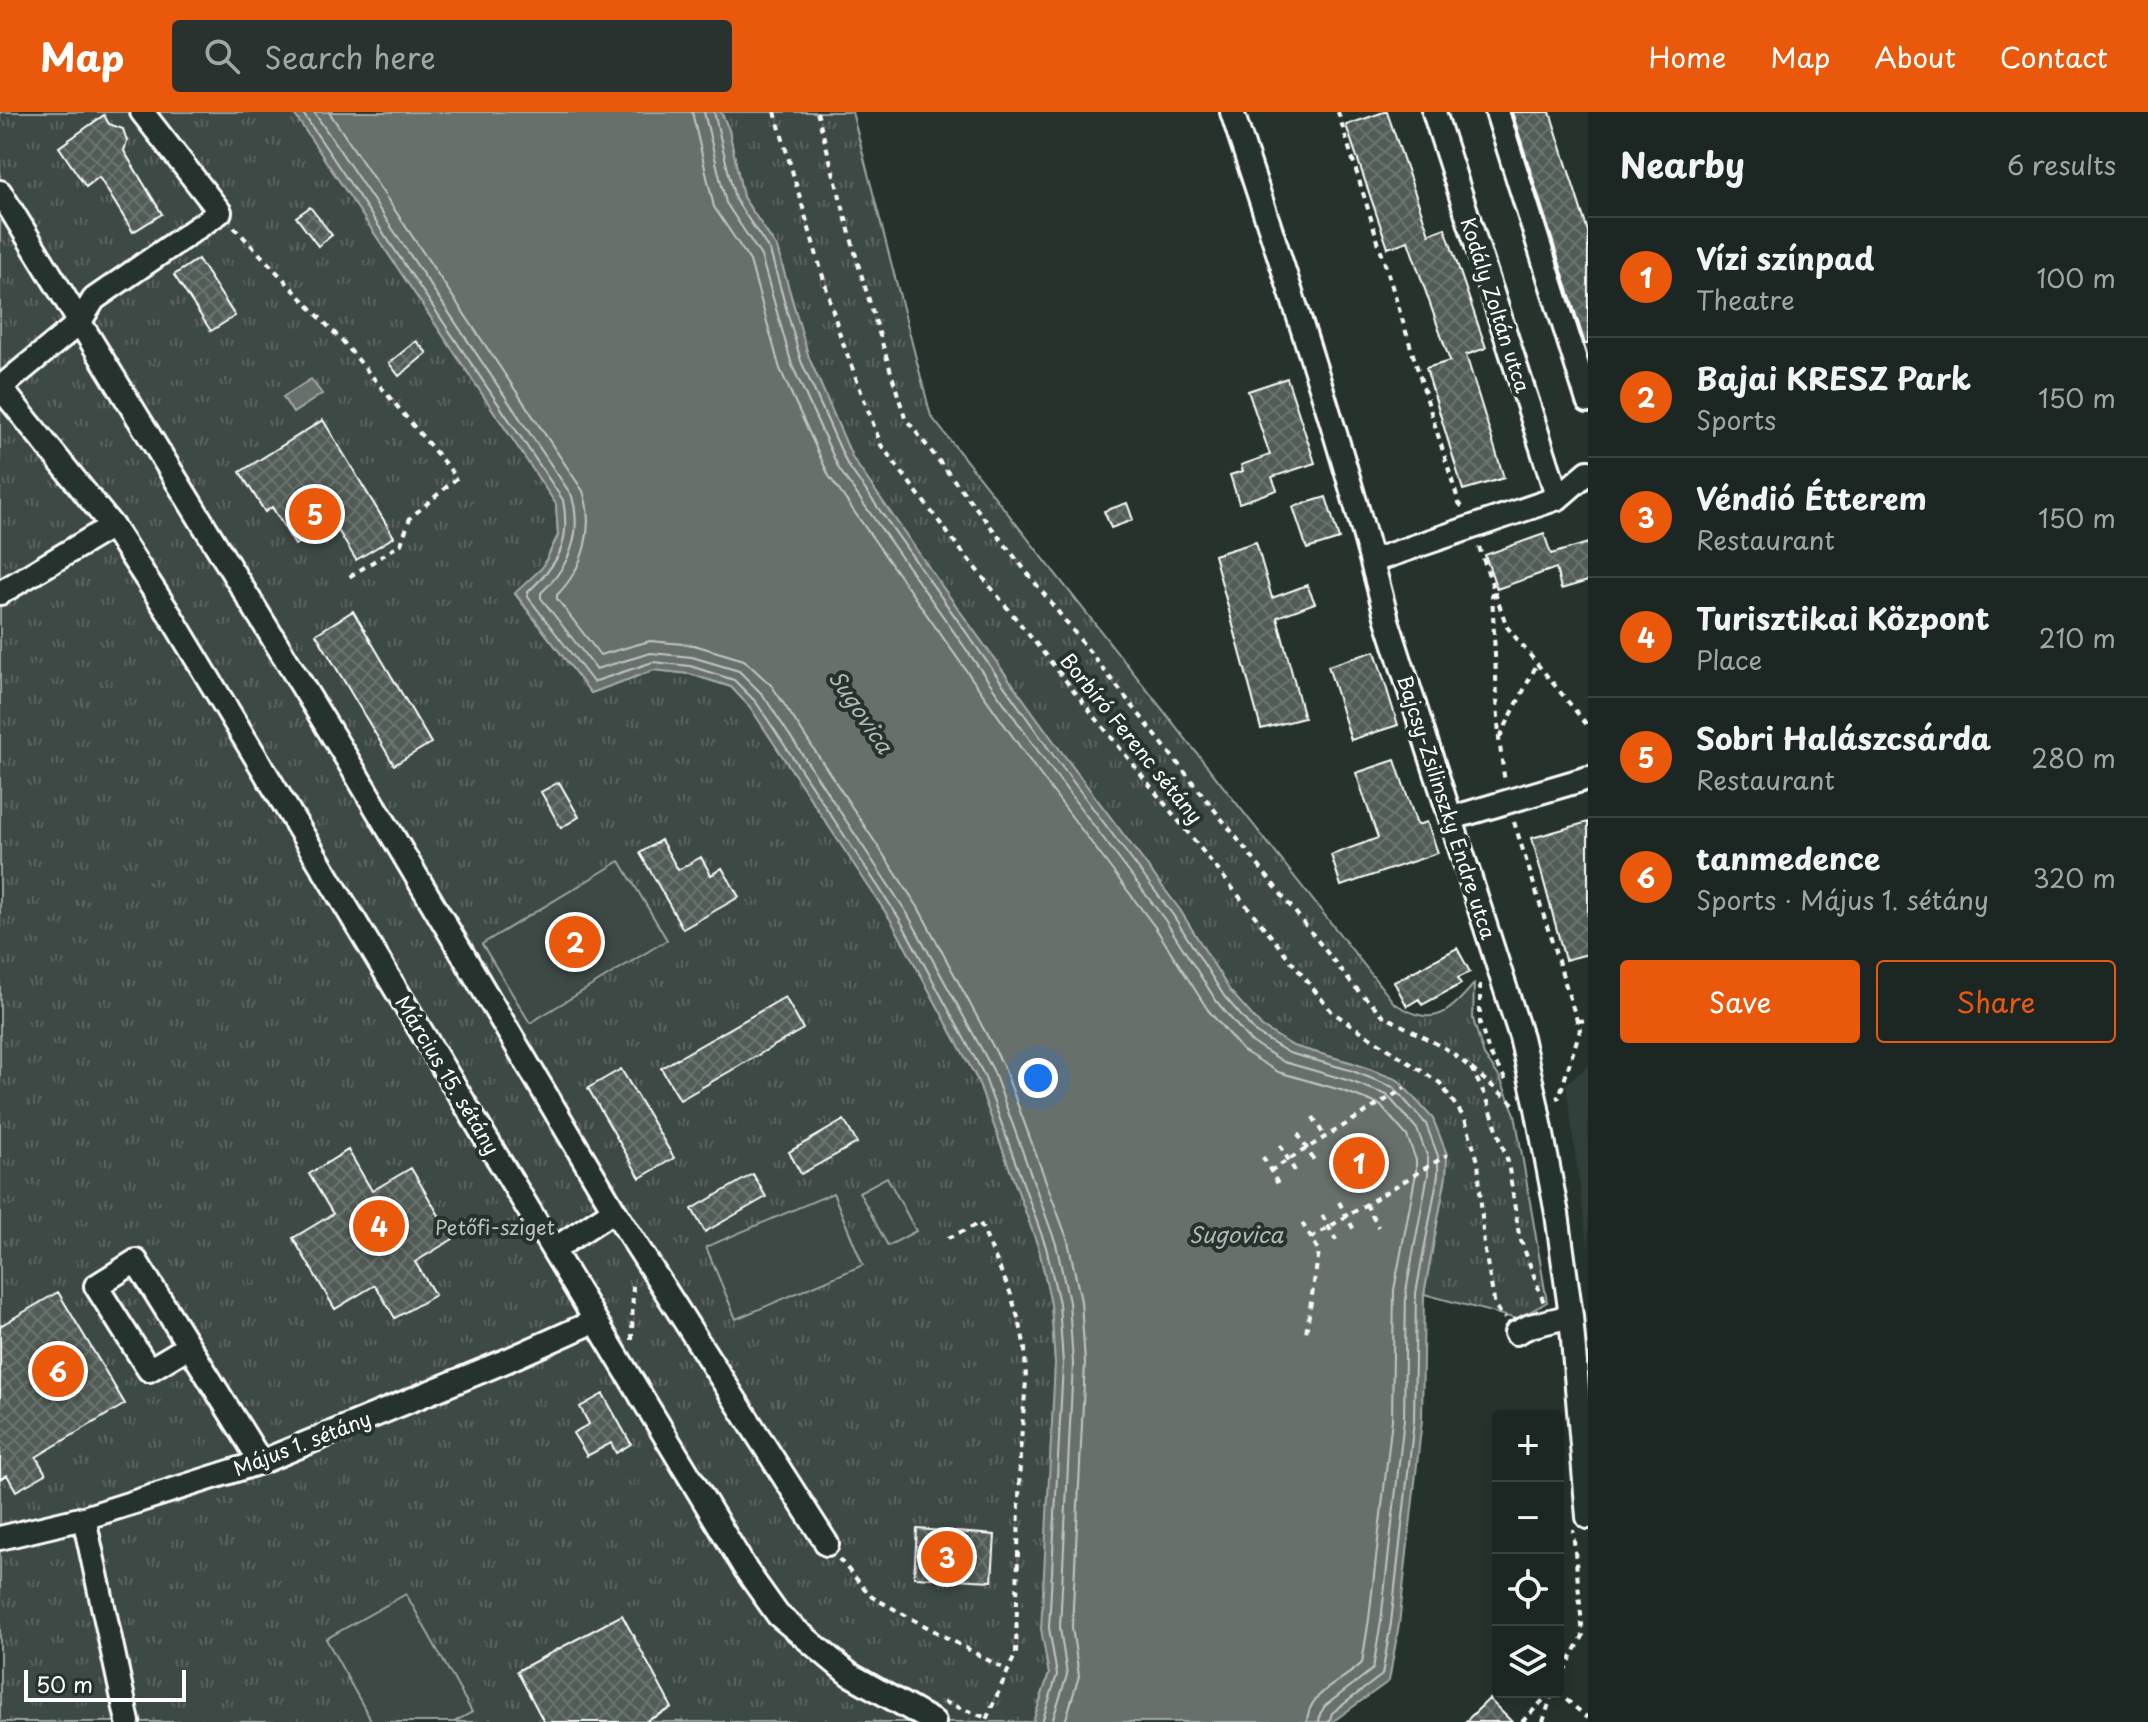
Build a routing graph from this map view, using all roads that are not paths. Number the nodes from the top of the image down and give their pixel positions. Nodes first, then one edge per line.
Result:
1 (142, 112) edge
2 (1232, 112) edge
3 (1434, 112) edge
4 (1497, 112) edge
5 (0, 192) edge
6 (79, 323) junction
7 (0, 387) edge
8 (1588, 401) edge
9 (1588, 472) edge
10 (1558, 498) junction
11 (112, 526) junction
12 (1372, 561) junction
13 (0, 593) edge
14 (1588, 778) edge
15 (1452, 818) junction
16 (614, 1210) junction
17 (553, 1250) junction
18 (1571, 1316) junction
19 (595, 1321) junction
20 (1516, 1333) road end
21 (189, 1346) junction
22 (261, 1462) junction
23 (1588, 1517) edge
24 (84, 1518) junction
25 (0, 1538) edge
26 (827, 1544) road end
27 (128, 1722) edge
28 (934, 1722) edge

1 - 6 street
2 - 12 street, Bajcsy-Zsilinszky Endre utca
3 - 10 street, Kodály Zoltán utca
4 - 8 street
5 - 6 street
6 - 7 street
6 - 16 street
7 - 11 street, Március 15. sétány
9 - 10 street
10 - 12 street
11 - 13 street
11 - 17 street, Március 15. sétány
12 - 15 street, Bajcsy-Zsilinszky Endre utca
14 - 15 street
15 - 18 street, Bajcsy-Zsilinszky Endre utca
16 - 17 street
16 - 26 street
17 - 19 street, Március 15. sétány
18 - 20 street
18 - 23 street, Bajcsy-Zsilinszky Endre utca
19 - 22 street, Május 1. sétány
19 - 28 street, Március 15. sétány
21 - 21 street
21 - 22 street
22 - 24 street, Május 1. sétány
24 - 25 street, Május 1. sétány
24 - 27 street

